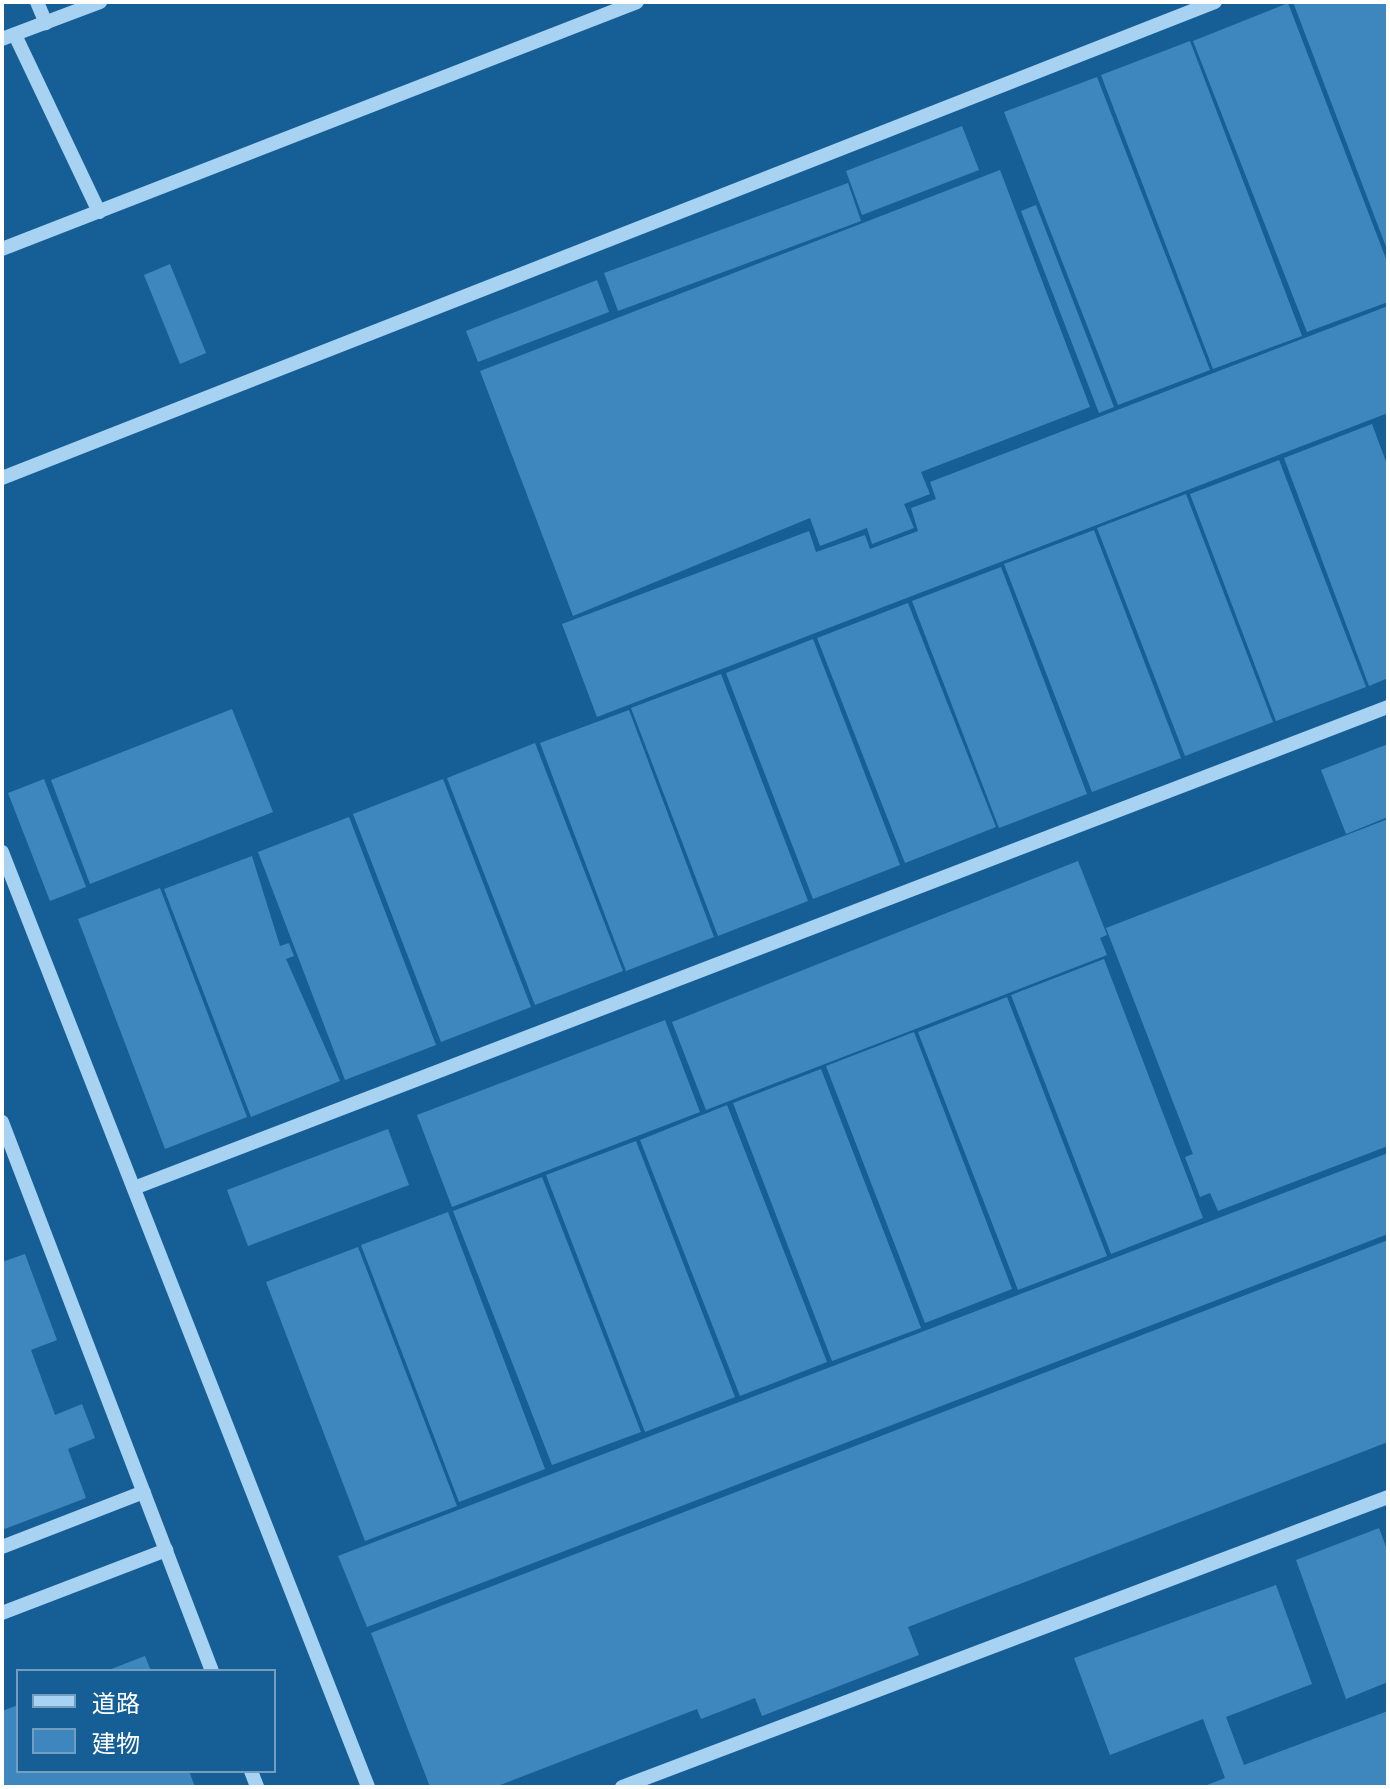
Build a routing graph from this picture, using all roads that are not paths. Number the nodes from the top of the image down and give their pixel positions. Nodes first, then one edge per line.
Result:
1 (37, 2) edge
2 (100, 2) edge
3 (637, 2) edge
4 (1215, 2) edge
5 (46, 23) junction
6 (8, 37) edge
7 (99, 212) junction
8 (2, 249) edge
9 (2, 478) edge
10 (1388, 707) edge
11 (2, 852) edge
12 (2, 1122) edge
13 (134, 1188) junction
14 (144, 1492) junction
15 (1388, 1497) edge
16 (2, 1547) edge
17 (166, 1550) junction
18 (2, 1613) edge
19 (211, 1669) edge
20 (368, 1787) edge
21 (622, 1787) edge

1 - 5 street
2 - 5 street
3 - 7 street
4 - 9 street
5 - 6 street
6 - 7 street
7 - 8 street
10 - 13 street
11 - 13 street
12 - 14 street
13 - 20 street
14 - 16 street
14 - 17 street
15 - 21 street
17 - 18 street
17 - 19 street

